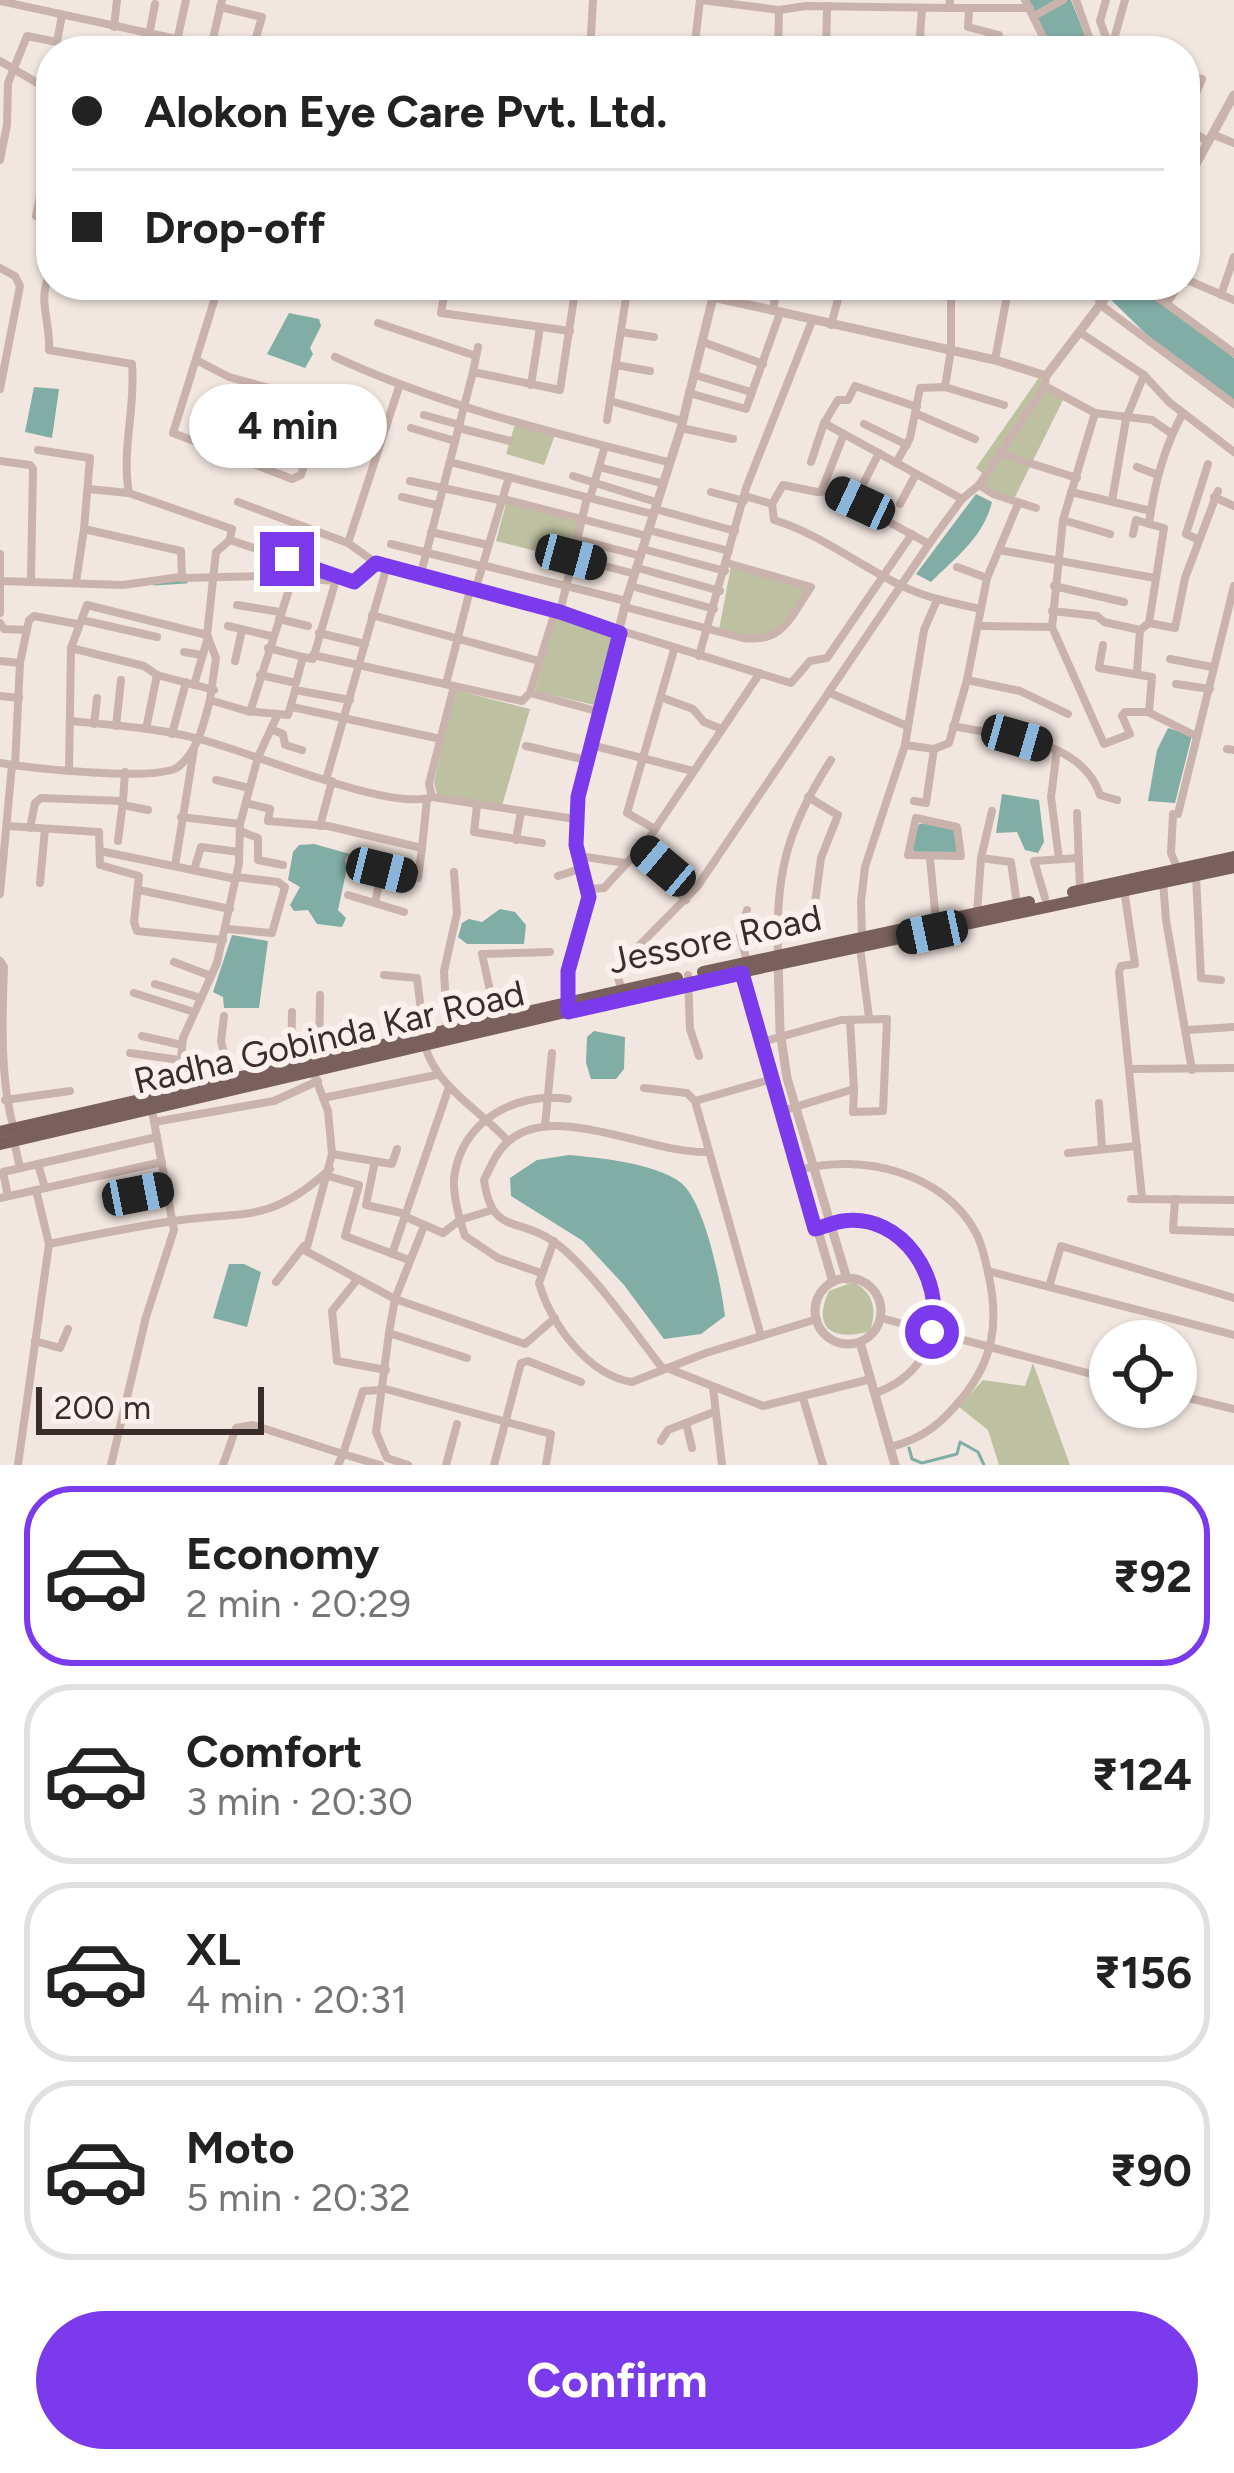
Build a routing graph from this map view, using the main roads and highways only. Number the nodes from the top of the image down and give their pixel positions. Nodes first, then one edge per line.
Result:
1 (1234, 857) edge
2 (1234, 867) edge
3 (1162, 878) junction
4 (1123, 886) junction
5 (861, 942) junction
6 (689, 979) junction
7 (568, 1007) junction
8 (424, 1040) junction
9 (315, 1068) junction
10 (152, 1110) junction
11 (6, 1137) edge

1 - 3 main road
2 - 3 main road
3 - 4 main road
4 - 5 main road
4 - 5 main road, Jessore Road
5 - 6 main road, Jessore Road
6 - 7 main road, Radha Gobinda Kar Road
6 - 7 main road, Jessore Road
7 - 8 main road, Radha Gobinda Kar Road
7 - 8 main road, Jessore Road
8 - 9 main road, Jessore Road
9 - 10 main road, Radha Gobinda Kar Road
9 - 10 main road, Jessore Road
10 - 11 main road, Jessore Road

